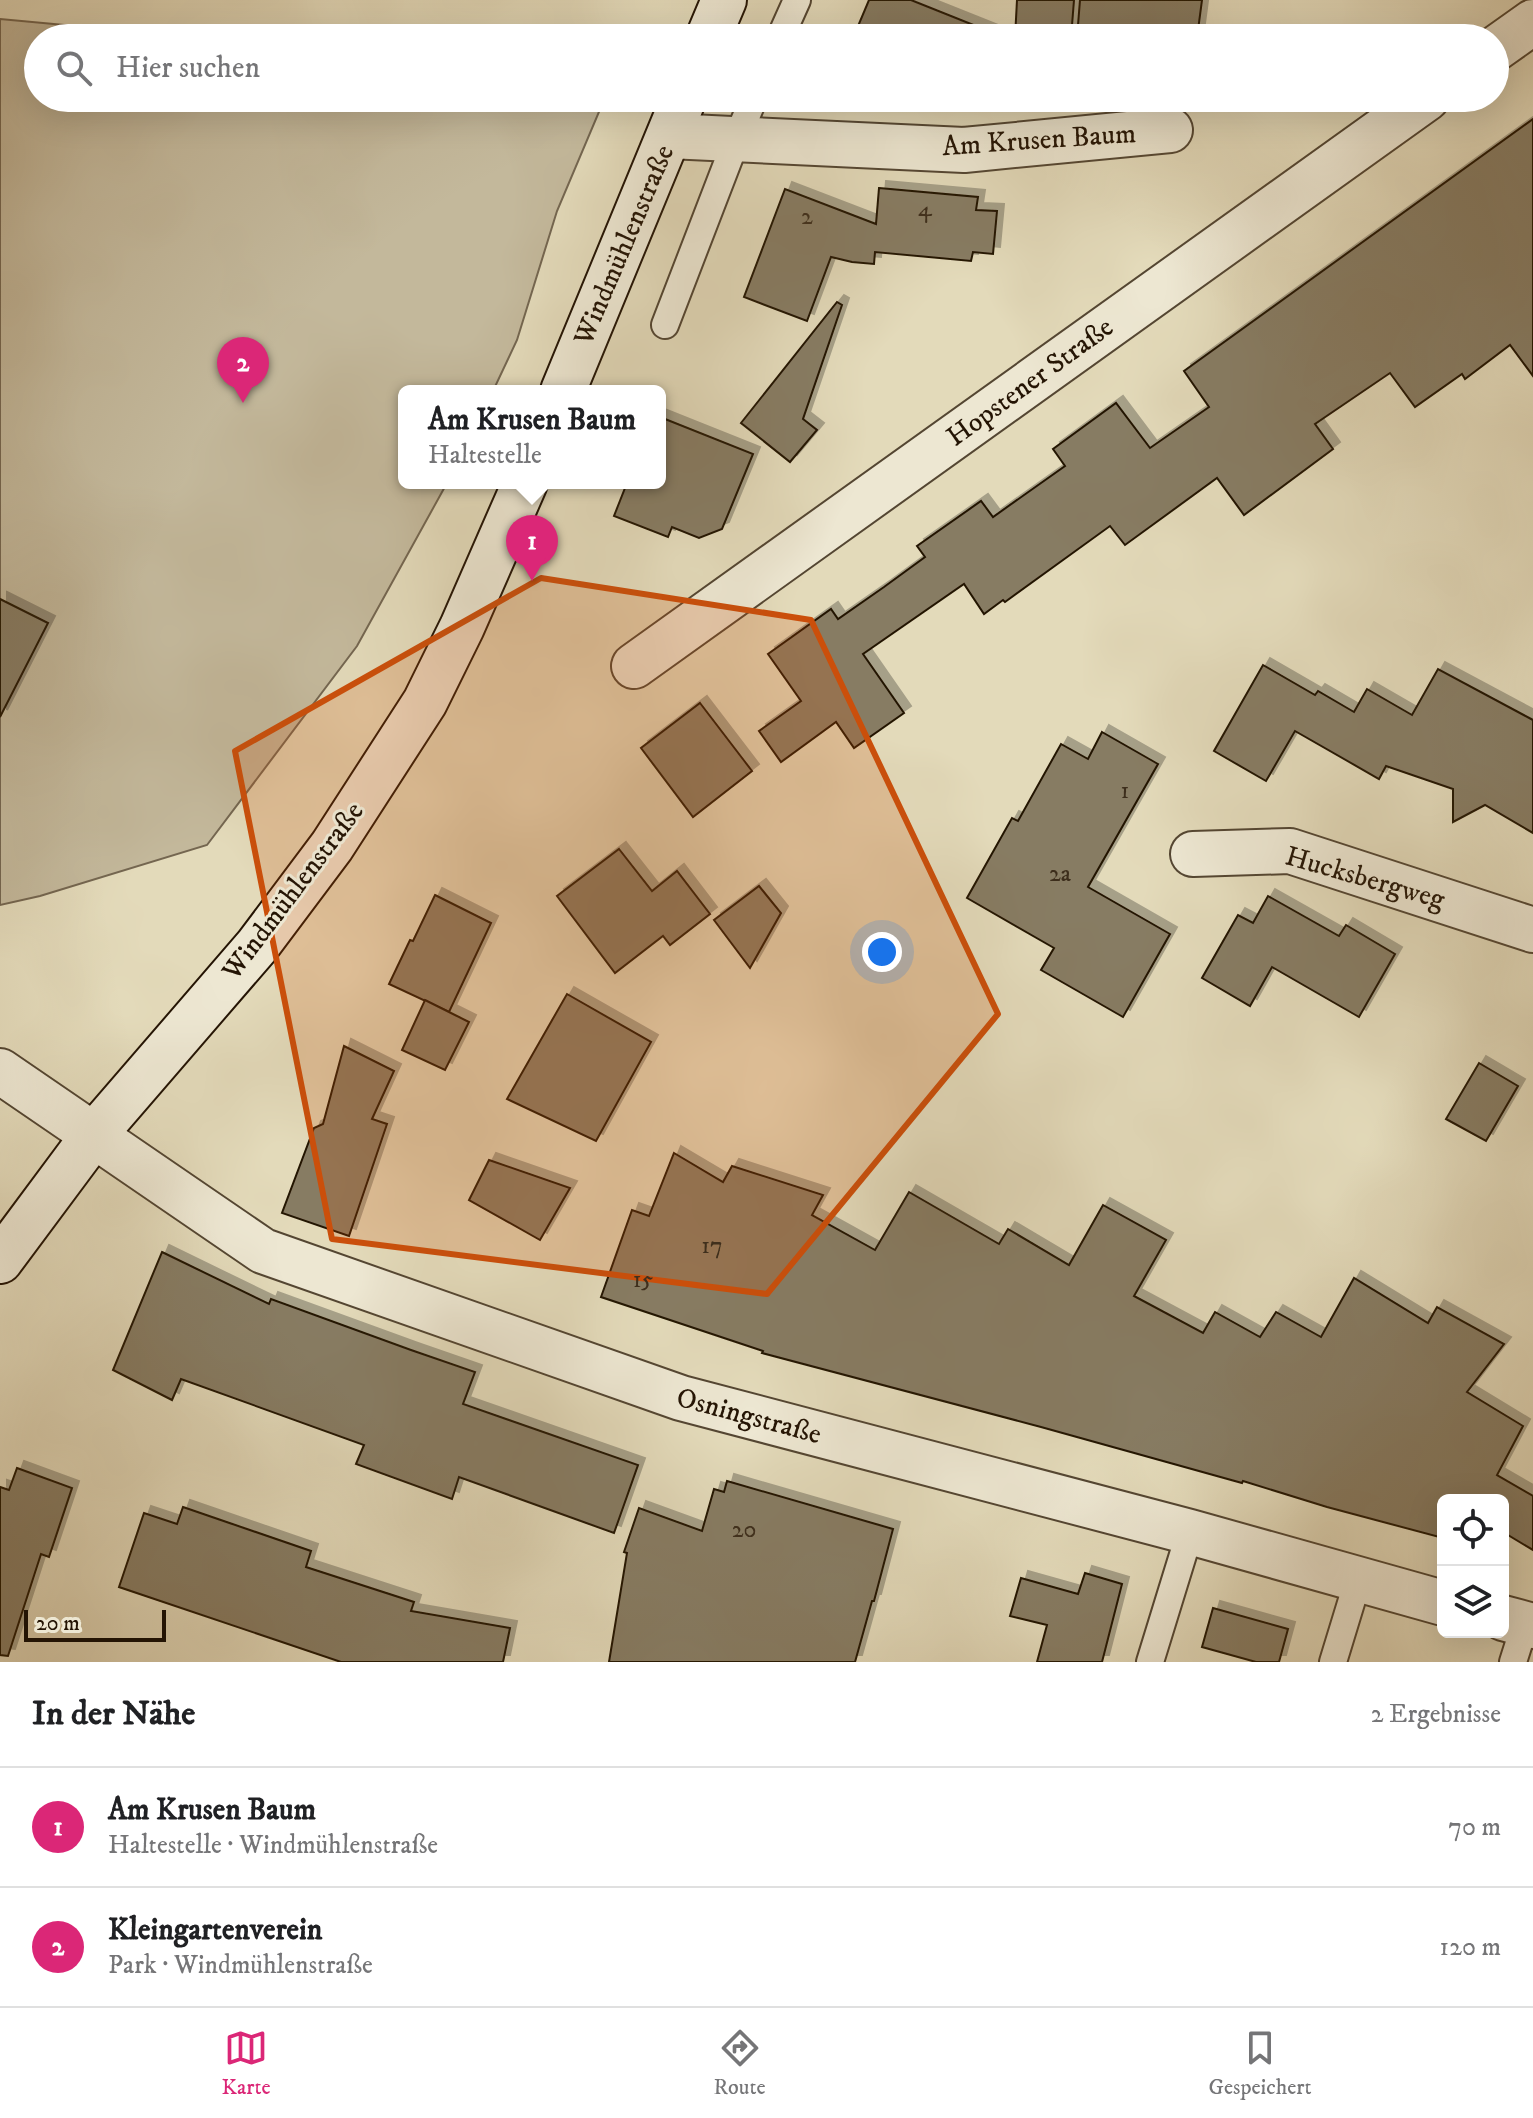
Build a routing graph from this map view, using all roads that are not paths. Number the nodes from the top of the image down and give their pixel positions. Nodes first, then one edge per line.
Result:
1 (724, 0) edge
2 (797, 0) edge
3 (1533, 22) edge
4 (714, 24) edge
5 (786, 24) edge
6 (1509, 39) edge
7 (748, 112) edge
8 (1407, 112) edge
9 (677, 117) edge
10 (1170, 130) dead end
11 (737, 138) junction
12 (665, 325) dead end
13 (565, 385) edge
14 (522, 489) edge
15 (634, 666) dead end
16 (1193, 854) dead end
17 (1533, 930) edge
18 (0, 1071) edge
19 (93, 1136) junction
20 (0, 1261) edge
21 (1190, 1532) junction
22 (1358, 1580) junction
23 (1437, 1601) edge
24 (1150, 1662) edge
25 (1333, 1662) edge

1 - 4 street
2 - 5 lane
3 - 6 street
7 - 11 lane
8 - 15 street, Hopstener Straße
9 - 11 street, Am Krusen Baum
9 - 13 street, Windmühlenstraße
10 - 11 street, Am Krusen Baum
11 - 12 lane
14 - 19 street, Windmühlenstraße
16 - 17 street, Hucksbergweg
18 - 19 street, Osningstraße
19 - 20 street, Windmühlenstraße
19 - 21 street, Osningstraße
21 - 22 street, Osningstraße
21 - 24 lane
22 - 23 street, Osningstraße
22 - 25 lane

